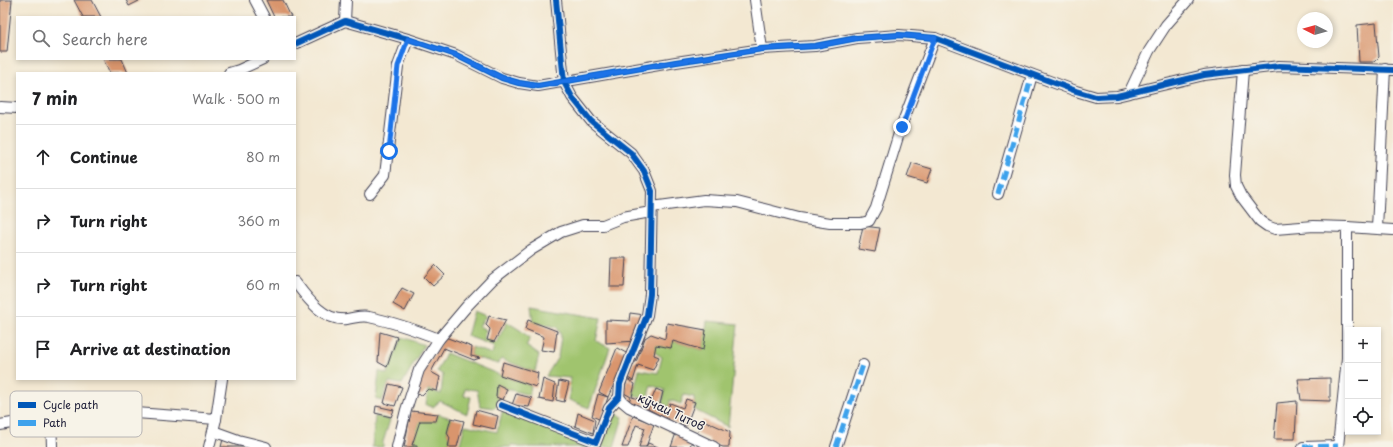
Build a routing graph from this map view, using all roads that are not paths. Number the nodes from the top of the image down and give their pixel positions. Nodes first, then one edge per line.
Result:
1 (255, 0) edge
2 (346, 0) edge
3 (558, 0) edge
4 (755, 0) edge
5 (1188, 0) edge
6 (263, 16) edge
7 (345, 21) junction
8 (935, 38) junction
9 (408, 39) junction
10 (296, 44) edge
11 (762, 49) junction
12 (261, 60) edge
13 (1389, 69) edge
14 (1243, 70) junction
15 (236, 72) edge
16 (1032, 75) junction
17 (564, 82) junction
18 (1128, 94) junction
19 (0, 106) edge
20 (16, 108) edge
21 (370, 194) dead end
22 (998, 194) dead end
23 (652, 210) junction
24 (1347, 227) junction
25 (1377, 228) junction
26 (1393, 230) edge
27 (296, 283) edge
28 (439, 339) junction
29 (863, 365) dead end
30 (222, 380) edge
31 (619, 397) junction
32 (501, 404) dead end
33 (142, 413) edge
34 (216, 419) junction
35 (10, 423) edge
36 (0, 425) edge
37 (213, 431) junction
38 (52, 437) edge
39 (1338, 446) edge
40 (52, 447) edge
41 (209, 447) edge
42 (266, 447) edge
43 (397, 447) edge
44 (714, 447) edge
45 (836, 447) edge
46 (1303, 447) edge

1 - 6 street
2 - 7 street
3 - 17 street
4 - 11 street
5 - 18 street
7 - 9 street
7 - 10 street
8 - 11 street
8 - 16 street
8 - 23 street
9 - 17 street
9 - 21 street
11 - 17 street
12 - 15 street
13 - 14 street
13 - 25 street
14 - 18 street
14 - 24 street
16 - 18 street
16 - 22 street
17 - 23 street
19 - 20 street
23 - 28 street
23 - 31 street
24 - 25 street
24 - 39 street
25 - 26 street
27 - 28 street
28 - 43 street
29 - 45 street
30 - 34 street
31 - 32 street
31 - 44 street, кӯчаи Титов
33 - 34 street
34 - 37 street
35 - 36 street
37 - 41 street
37 - 42 street
38 - 40 street
39 - 46 street

